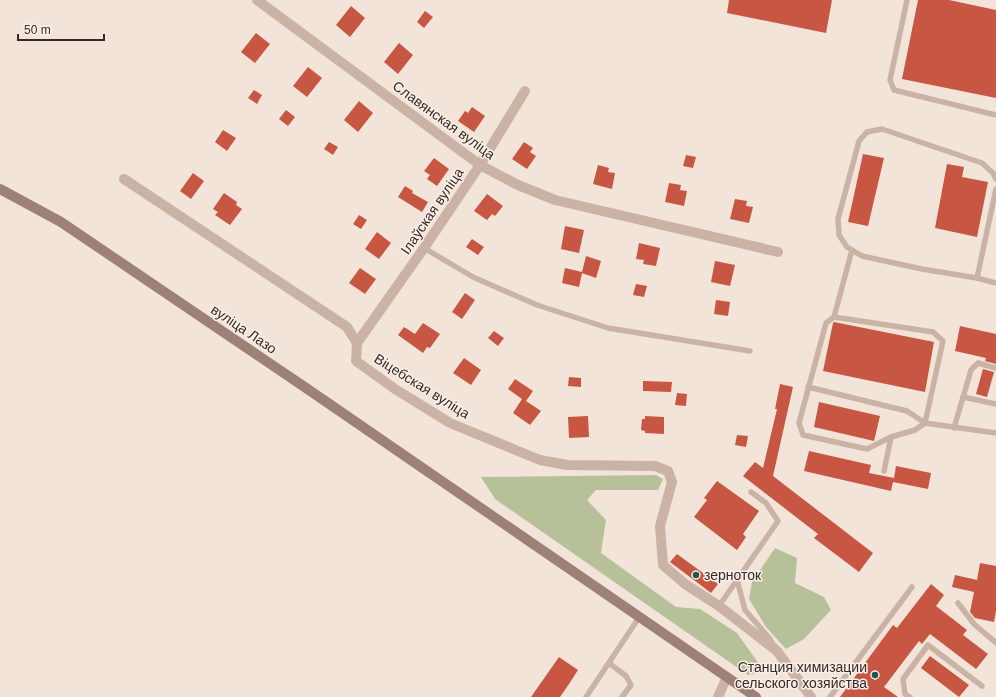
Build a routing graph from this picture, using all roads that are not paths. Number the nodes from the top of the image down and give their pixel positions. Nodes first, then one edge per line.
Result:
1 (257, 0) edge
2 (907, 0) edge
3 (525, 91) dead end
4 (996, 115) edge
5 (480, 165) junction
6 (124, 179) dead end
7 (996, 179) edge
8 (0, 189) edge
9 (996, 190) edge
10 (424, 248) junction
11 (852, 250) junction
12 (778, 252) dead end
13 (977, 278) junction
14 (996, 283) edge
15 (834, 317) junction
16 (357, 343) junction
17 (750, 351) dead end
18 (996, 368) edge
19 (808, 387) junction
20 (963, 397) junction
21 (996, 404) edge
22 (925, 423) junction
23 (954, 428) junction
24 (996, 433) edge
25 (891, 437) junction
26 (884, 471) dead end
27 (751, 492) dead end
28 (737, 580) junction
29 (912, 588) dead end
30 (958, 603) dead end
31 (719, 606) junction
32 (640, 616) junction
33 (996, 643) edge
34 (777, 651) junction
35 (609, 663) junction
36 (727, 677) junction
37 (982, 686) dead end
38 (586, 697) edge
39 (622, 697) edge
40 (718, 697) edge
41 (756, 697) edge
42 (811, 697) edge
43 (830, 697) edge
44 (910, 697) edge

1 - 5 street, Славянская вуліца
2 - 4 lane
3 - 5 street, Ілаўская вуліца
5 - 10 street, Ілаўская вуліца
5 - 12 street, Славянская вуліца
6 - 16 street
7 - 11 lane
8 - 32 main road, вуліца Лазо
9 - 13 lane
10 - 16 street, Ілаўская вуліца
10 - 17 lane
11 - 13 lane
11 - 15 lane
13 - 14 lane
15 - 19 lane
15 - 22 lane
16 - 31 street, Віцебская вуліца
18 - 20 lane
19 - 22 lane
19 - 25 lane
20 - 21 lane
20 - 23 lane
22 - 23 lane
22 - 25 lane
23 - 24 lane
25 - 26 lane
27 - 28 lane
28 - 31 lane
28 - 34 lane
29 - 43 lane
30 - 33 lane
31 - 34 street, Віцебская вуліца
32 - 35 lane
32 - 36 main road, вуліца Лазо
34 - 42 street, Віцебская вуліца
35 - 38 lane
35 - 39 lane
36 - 40 street
36 - 41 main road, вуліца Лазо
37 - 44 lane

